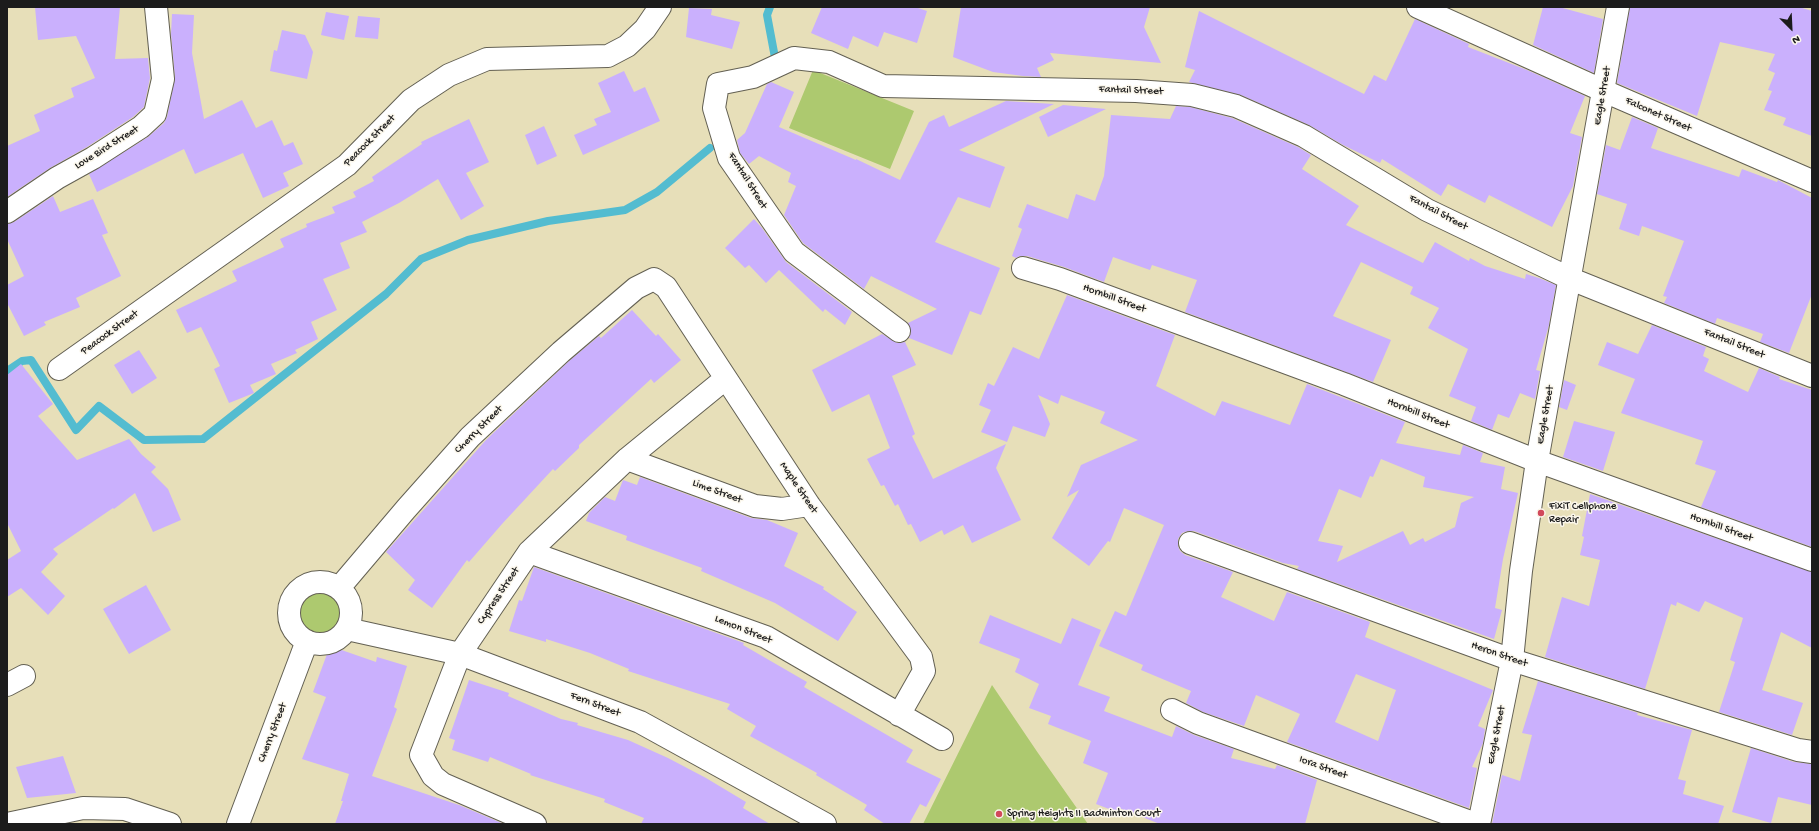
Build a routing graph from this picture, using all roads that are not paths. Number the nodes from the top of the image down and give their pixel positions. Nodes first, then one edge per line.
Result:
1 (156, 7) edge
2 (660, 7) edge
3 (1418, 7) edge
4 (1618, 7) edge
5 (1604, 91) junction
6 (1812, 181) edge
7 (7, 212) edge
8 (1023, 268) dead end
9 (1571, 279) junction
10 (636, 288) joint
11 (899, 330) dead end
12 (59, 369) dead end
13 (1812, 376) edge
14 (725, 379) junction
15 (628, 459) junction
16 (1537, 461) junction
17 (809, 505) junction
18 (1190, 544) dead end
19 (529, 552) junction
20 (1812, 560) edge
21 (339, 588) junction
22 (347, 629) junction
23 (307, 641) junction
24 (460, 654) junction
25 (1512, 660) junction
26 (1172, 710) dead end
27 (899, 715) junction
28 (942, 739) dead end
29 (1812, 752) edge
30 (7, 824) edge
31 (170, 824) edge
32 (238, 824) edge
33 (535, 824) edge
34 (825, 824) edge
35 (1476, 824) edge
36 (1479, 824) edge

1 - 7 street, Love Bird Street
2 - 12 street, Peacock Street
3 - 5 street, Falconet Street
4 - 5 street, Eagle Street
5 - 6 street, Falconet Street
5 - 9 street, Eagle Street
8 - 16 street, Hornbill Street
9 - 11 street, Fantail Street
9 - 13 street, Fantail Street
9 - 16 street, Eagle Street
10 - 14 street, Maple Street
10 - 21 street, Cherry Street
14 - 15 street, Cypress Street
14 - 17 street, Maple Street
15 - 17 street, Lime Street
15 - 19 street, Cypress Street
16 - 20 street, Hornbill Street
16 - 25 street, Eagle Street
17 - 27 street, Maple Street
18 - 25 street, Heron Street
19 - 24 street, Cypress Street
19 - 27 street, Lemon Street
21 - 22 street
21 - 23 street
22 - 23 street
22 - 24 street, Fern Street
23 - 32 street, Cherry Street
24 - 33 street, Cypress Street
24 - 34 street, Fern Street
25 - 29 street, Heron Street
25 - 36 street, Eagle Street
26 - 35 street, Iora Street
27 - 28 street, Lemon Street
30 - 31 street

